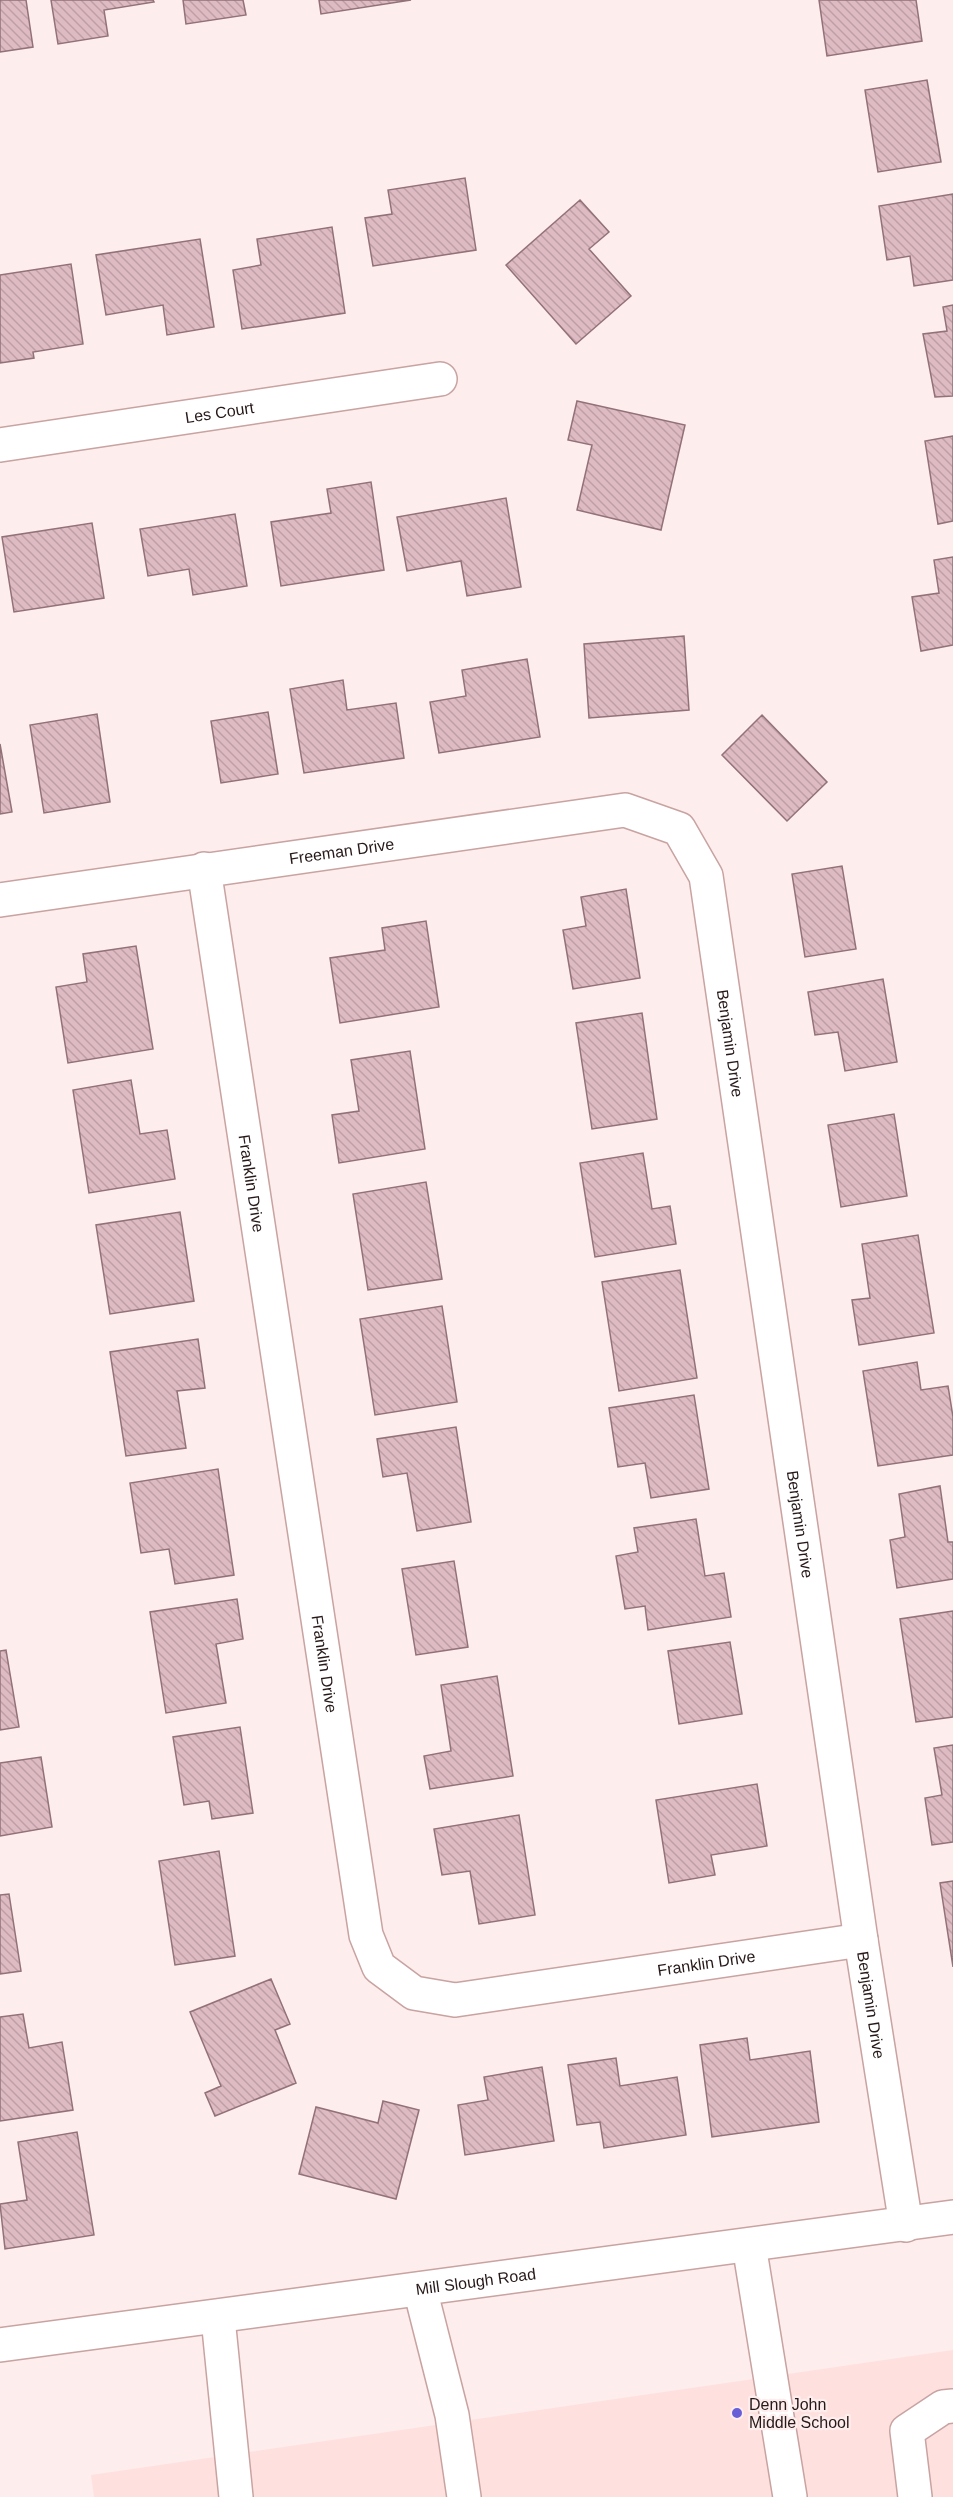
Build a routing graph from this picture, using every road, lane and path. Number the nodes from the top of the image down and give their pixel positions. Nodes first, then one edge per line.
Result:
1 (440, 379) dead end
2 (0, 445) edge
3 (679, 829) joint
4 (204, 869) junction
5 (0, 900) edge
6 (861, 1940) junction
7 (953, 2217) edge
8 (906, 2225) junction
9 (749, 2245) junction
10 (420, 2289) junction
11 (218, 2318) junction
12 (0, 2345) edge
13 (953, 2406) edge
14 (236, 2497) edge
15 (464, 2497) edge
16 (790, 2497) edge
17 (915, 2497) edge

1 - 2 street, Les Court
3 - 4 street, Freeman Drive
3 - 6 street, Benjamin Drive
4 - 5 street, Freeman Drive
4 - 6 street, Franklin Drive
6 - 8 street, Benjamin Drive
7 - 8 street, Mill Slough Road
8 - 9 street, Mill Slough Road
9 - 10 street, Mill Slough Road
9 - 16 street
10 - 11 street, Mill Slough Road
10 - 15 street
11 - 12 street, Mill Slough Road
11 - 14 street
13 - 17 street

